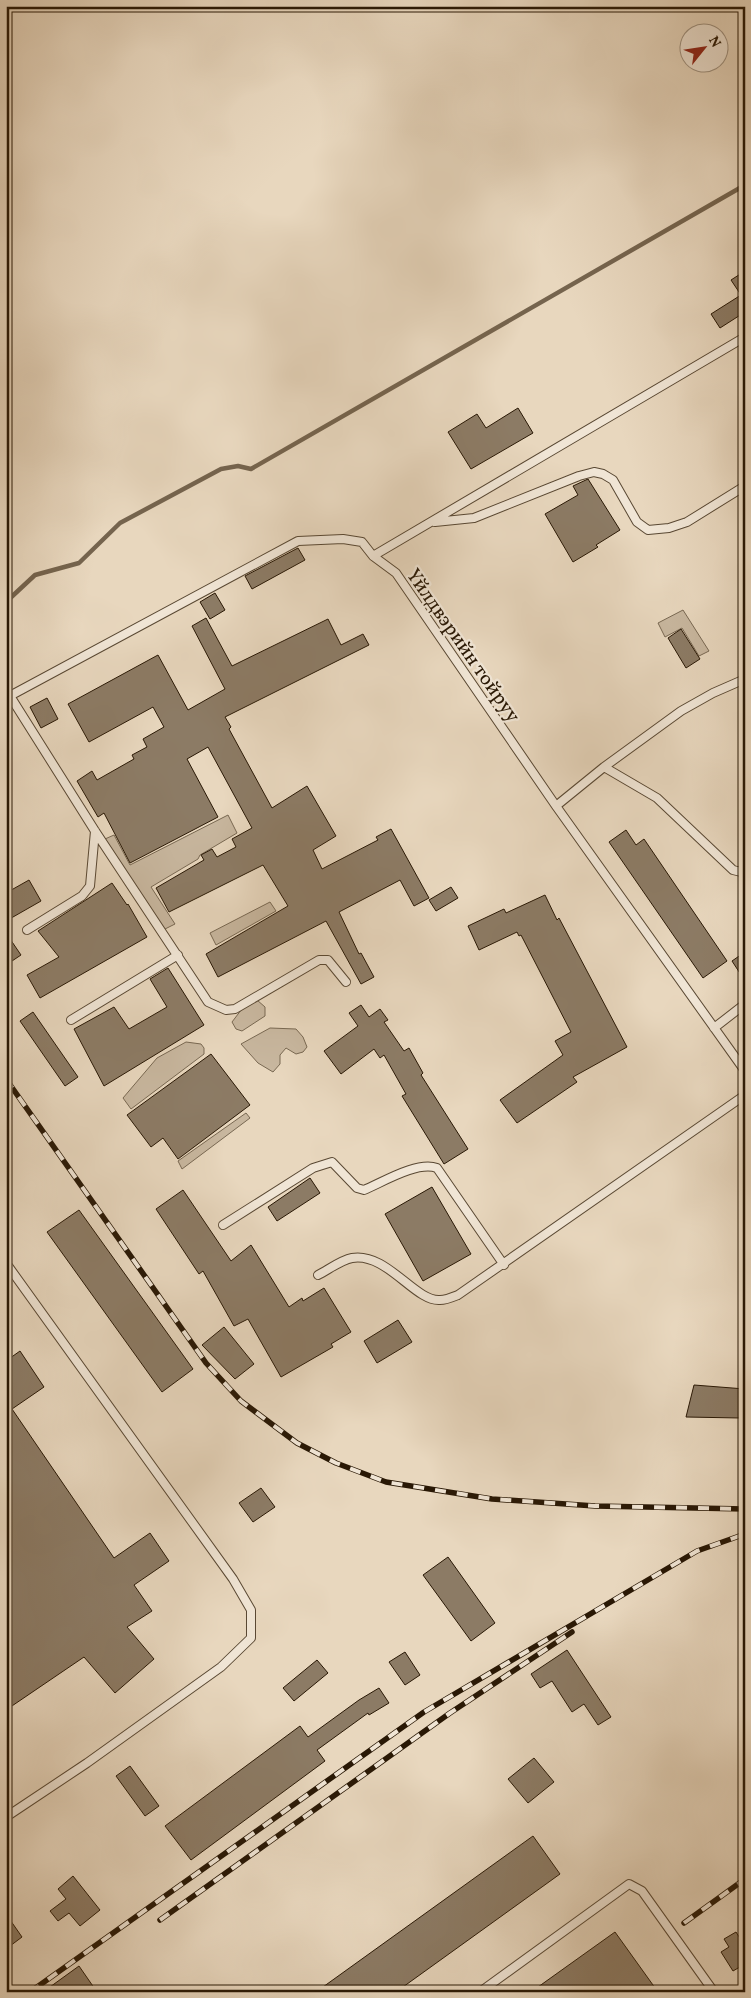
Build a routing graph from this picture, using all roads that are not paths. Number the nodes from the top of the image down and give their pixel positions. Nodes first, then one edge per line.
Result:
1 (745, 337) edge
2 (745, 486) edge
3 (431, 522) junction
4 (373, 556) junction
5 (745, 679) edge
6 (8, 697) edge
7 (604, 767) junction
8 (556, 806) junction
9 (95, 831) junction
10 (745, 873) edge
11 (27, 930) dead end
12 (178, 955) junction
13 (346, 982) dead end
14 (745, 1004) edge
15 (71, 1020) dead end
16 (714, 1028) junction
17 (745, 1071) edge
18 (745, 1094) edge
19 (223, 1225) dead end
20 (6, 1263) edge
21 (504, 1265) junction
22 (318, 1275) dead end
23 (6, 1817) edge
24 (480, 1992) edge
25 (714, 1992) edge

1 - 3 lane
2 - 3 lane
3 - 4 lane
4 - 6 lane, Үйлдвэрийн тойруу
4 - 8 lane, Үйлдвэрийн тойруу
5 - 7 lane
6 - 9 lane
7 - 8 lane
7 - 10 lane
8 - 16 lane, Үйлдвэрийн тойруу
9 - 11 lane
9 - 12 lane
12 - 13 lane
12 - 15 lane
14 - 16 lane
16 - 17 lane, Үйлдвэрийн тойруу
18 - 21 lane
19 - 21 lane
20 - 23 lane
21 - 22 lane
24 - 25 lane

